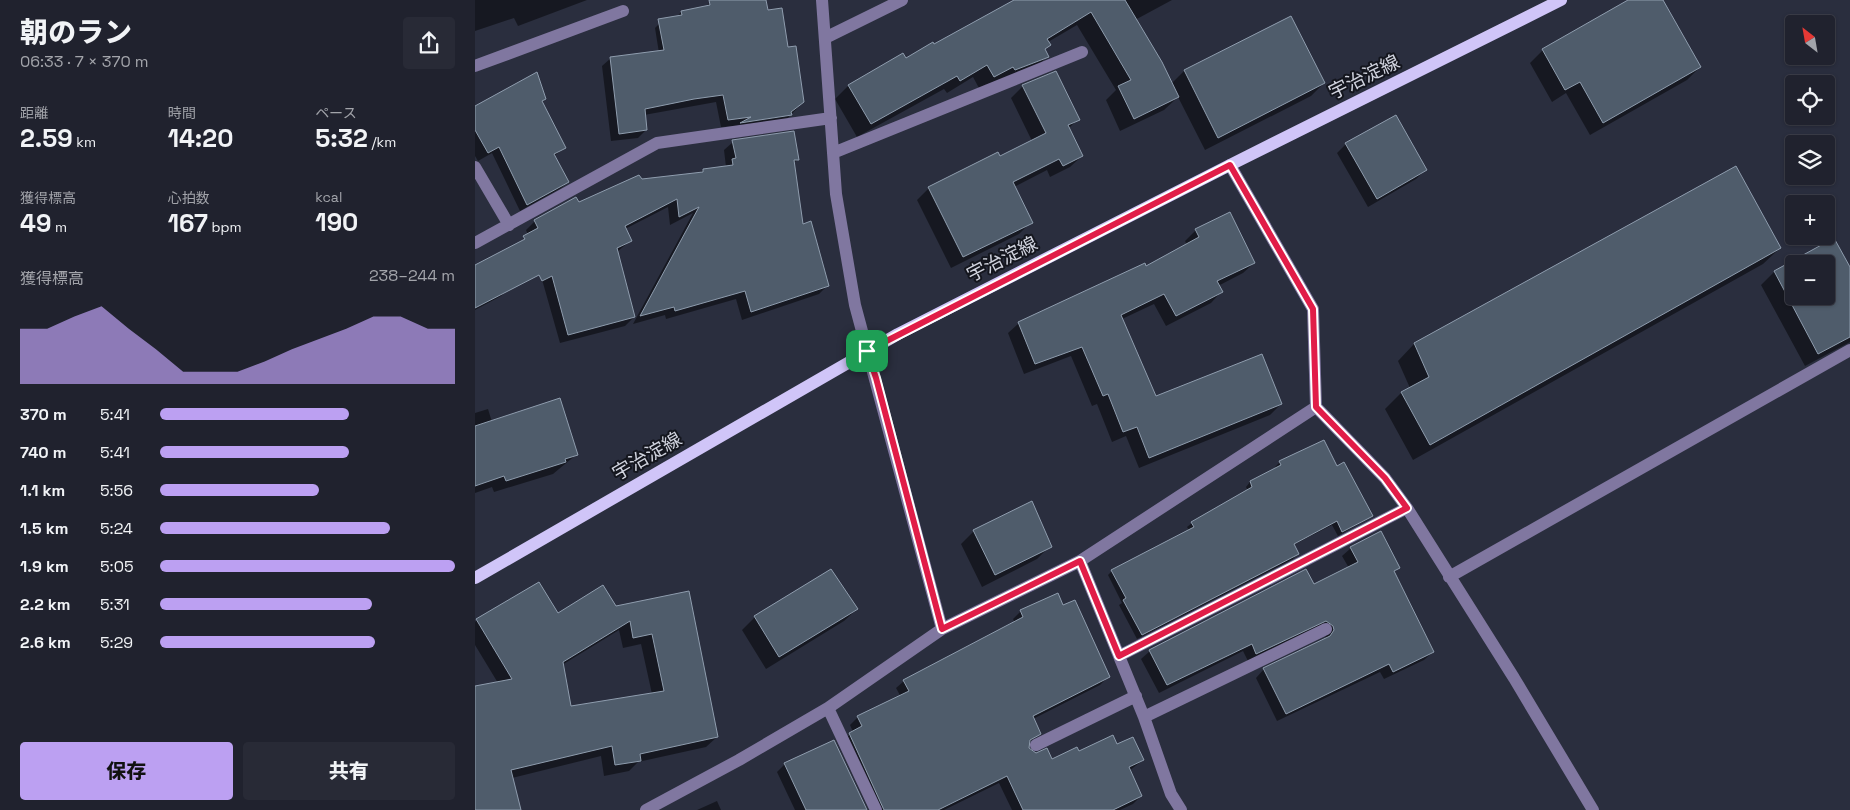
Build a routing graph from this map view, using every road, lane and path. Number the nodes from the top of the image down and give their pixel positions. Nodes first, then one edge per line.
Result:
1 (822, 0) edge
2 (902, 0) edge
3 (1561, 0) edge
4 (623, 11) dead end
5 (825, 38) junction
6 (1082, 52) dead end
7 (475, 66) edge
8 (831, 118) junction
9 (833, 153) junction
10 (1230, 165) junction
11 (475, 166) edge
12 (509, 226) junction
13 (475, 243) edge
14 (1850, 350) edge
15 (867, 351) junction
16 (1316, 407) junction
17 (1407, 508) junction
18 (1080, 561) junction
19 (1449, 577) junction
20 (475, 578) edge
21 (942, 629) junction
22 (1326, 629) dead end
23 (1119, 656) junction
24 (1135, 696) junction
25 (828, 708) junction
26 (1144, 717) junction
27 (1036, 745) dead end
28 (646, 810) edge
29 (876, 810) edge
30 (1181, 810) edge
31 (1593, 810) edge

1 - 5 street
2 - 5 street
3 - 10 main road, 宇治淀線
4 - 7 street
5 - 8 street
6 - 9 street
8 - 9 street
8 - 12 street
9 - 15 street
10 - 15 main road, 宇治淀線
10 - 16 street
11 - 12 street
12 - 13 street
14 - 19 street
15 - 20 main road, 宇治淀線
15 - 21 street
16 - 17 street
16 - 18 street
17 - 19 street
17 - 23 street
18 - 21 street
18 - 23 street
19 - 31 street
21 - 25 street
22 - 26 street
23 - 24 street
24 - 26 street
24 - 27 street
25 - 28 street
25 - 29 street
26 - 30 street

